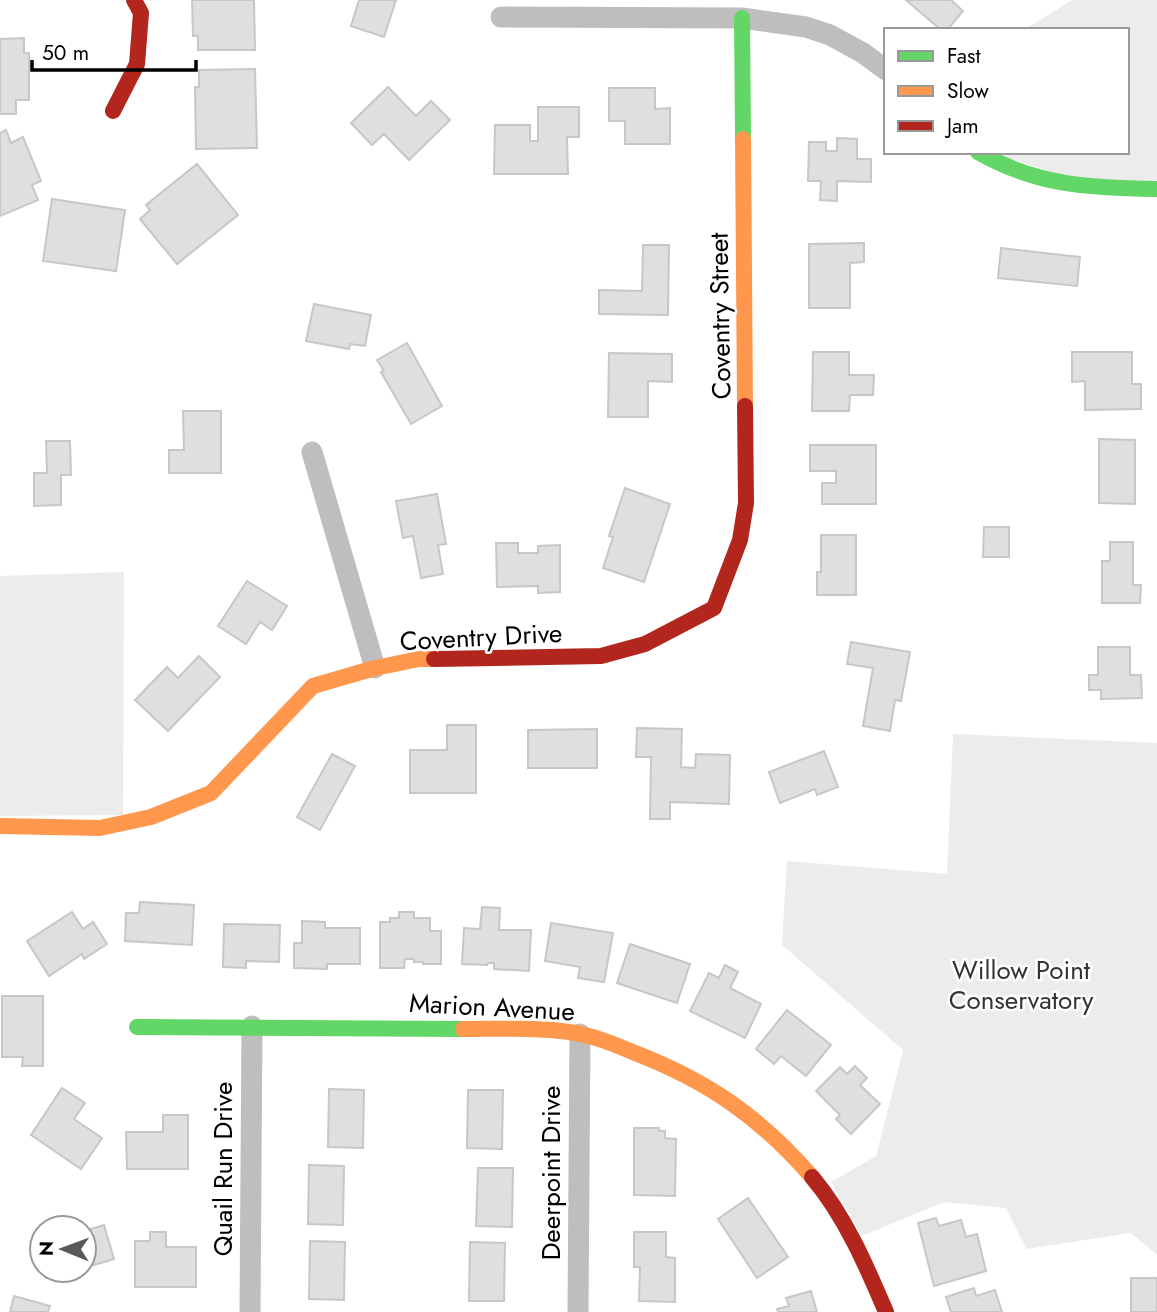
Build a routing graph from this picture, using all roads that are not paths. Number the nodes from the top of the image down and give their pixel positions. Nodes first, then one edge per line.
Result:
1 (134, 0) edge
2 (502, 17) dead end
3 (741, 18) junction
4 (884, 69) edge
5 (113, 111) dead end
6 (982, 154) edge
7 (1157, 189) edge
8 (313, 452) dead end
9 (714, 608) joint
10 (375, 668) junction
11 (0, 825) edge
12 (252, 1026) junction
13 (137, 1027) dead end
14 (580, 1034) junction
15 (250, 1312) edge
16 (578, 1312) edge
17 (886, 1312) edge

1 - 5 street
2 - 3 street
3 - 4 street
3 - 9 street, Coventry Street
6 - 7 street
8 - 10 street
9 - 10 street, Coventry Drive
10 - 11 street, Coventry Drive
12 - 13 street, Marion Avenue
12 - 14 street, Marion Avenue
12 - 15 street, Quail Run Drive
14 - 16 street, Deerpoint Drive
14 - 17 street, Marion Avenue

